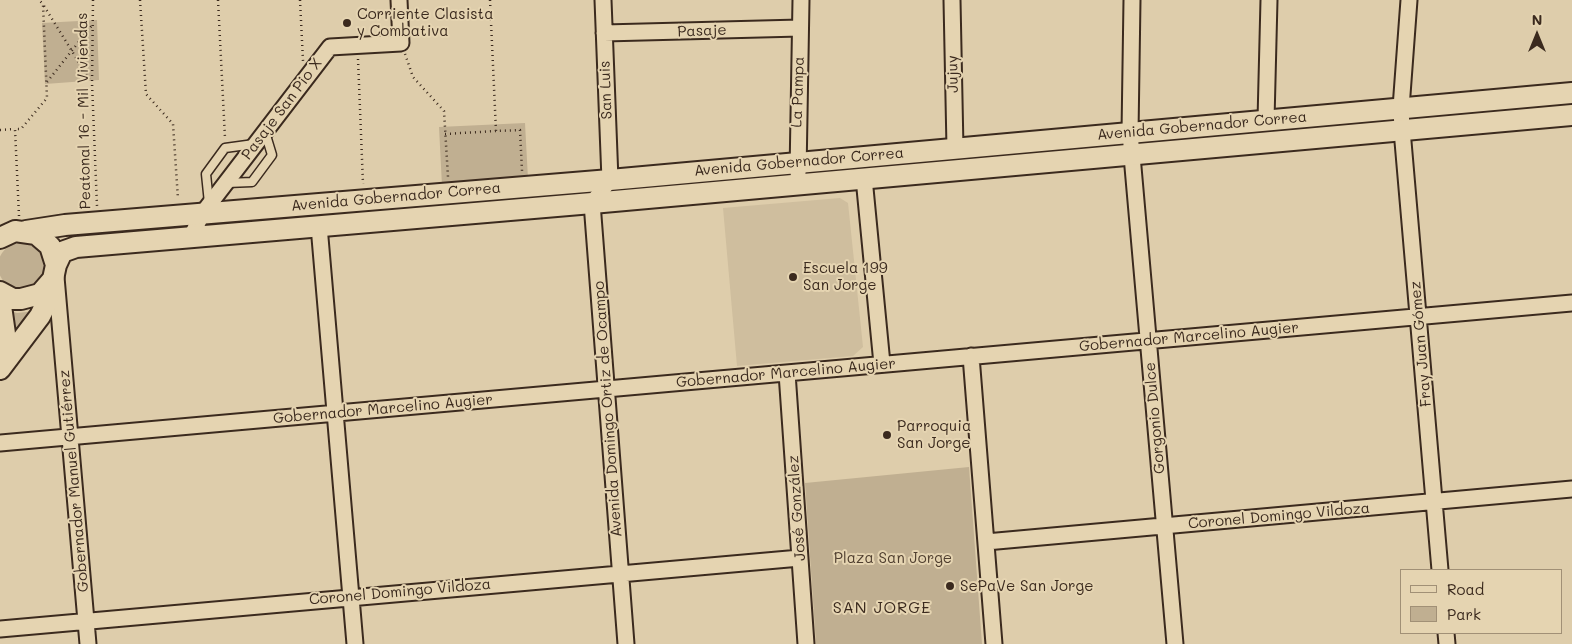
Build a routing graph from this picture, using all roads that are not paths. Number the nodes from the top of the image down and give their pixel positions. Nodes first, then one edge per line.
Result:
1 (400, 0) edge
2 (603, 0) edge
3 (801, 0) edge
4 (952, 0) edge
5 (1132, 0) edge
6 (1269, 0) edge
7 (1409, 0) edge
8 (800, 28) junction
9 (604, 34) junction
10 (1572, 93) edge
11 (1572, 115) edge
12 (1402, 119) junction
13 (1266, 120) junction
14 (265, 132) junction
15 (1130, 132) junction
16 (256, 144) junction
17 (955, 148) junction
18 (1132, 154) junction
19 (796, 163) junction
20 (864, 178) junction
21 (610, 180) junction
22 (226, 183) junction
23 (799, 184) junction
24 (592, 203) junction
25 (206, 209) junction
26 (319, 226) junction
27 (12, 232) edge
28 (191, 237) junction
29 (55, 272) junction
30 (0, 292) edge
31 (0, 299) edge
32 (21, 299) junction
33 (1572, 303) edge
34 (52, 312) junction
35 (1419, 316) junction
36 (1148, 341) junction
37 (971, 356) junction
38 (882, 364) junction
39 (0, 368) edge
40 (787, 373) junction
41 (606, 389) junction
42 (335, 413) junction
43 (70, 437) junction
44 (0, 443) edge
45 (1572, 489) edge
46 (1434, 501) junction
47 (1164, 526) junction
48 (986, 542) junction
49 (800, 558) junction
50 (1440, 569) edge
51 (621, 573) junction
52 (351, 596) junction
53 (86, 622) junction
54 (0, 629) edge
55 (88, 644) edge
56 (355, 644) edge
57 (626, 644) edge
58 (806, 644) edge
59 (994, 644) edge
60 (1175, 644) edge

1 - 14 street, Pasaje San Pio X
2 - 9 street, San Luis
3 - 8 street, La Pampa
4 - 17 street, Jujuy
5 - 15 street, Gorgonio Dulce
6 - 13 street
7 - 12 street, Fray Juan Gómez
8 - 9 street, Pasaje
8 - 19 street, La Pampa
9 - 21 street, San Luis
10 - 12 main road, Avenida Gobernador Correa
11 - 12 main road, Avenida Gobernador Correa
12 - 13 main road, Avenida Gobernador Correa
12 - 18 main road, Avenida Gobernador Correa
12 - 35 street, Fray Juan Gómez
13 - 15 main road, Avenida Gobernador Correa
14 - 16 street, Pasaje San Pio X
14 - 22 lane
15 - 17 main road, Avenida Gobernador Correa
15 - 18 street, Gorgonio Dulce
16 - 22 street, Pasaje San Pio X
16 - 25 lane
17 - 19 main road, Avenida Gobernador Correa
18 - 20 main road, Avenida Gobernador Correa
18 - 36 street, Gorgonio Dulce
19 - 21 main road, Avenida Gobernador Correa
19 - 23 street, La Pampa
20 - 23 main road, Avenida Gobernador Correa
20 - 38 street
21 - 24 street
21 - 25 main road, Avenida Gobernador Correa
22 - 25 street, Pasaje San Pio X
23 - 24 main road, Avenida Gobernador Correa
24 - 26 main road, Avenida Gobernador Correa
24 - 41 street, Avenida Domingo Ortiz de Ocampo
25 - 27 main road, Avenida Gobernador Correa
25 - 28 street, Pasaje San Pio X
26 - 28 main road, Avenida Gobernador Correa
26 - 42 street
27 - 29 main road
28 - 29 main road, Avenida Gobernador Correa
29 - 32 main road
29 - 34 main road
30 - 32 main road
31 - 39 main road
32 - 34 street
33 - 35 street, Gobernador Marcelino Augier
34 - 39 main road
34 - 43 street, Gobernador Manuel Gutiérrez
35 - 36 street, Gobernador Marcelino Augier
35 - 46 street, Fray Juan Gómez
36 - 37 street, Gobernador Marcelino Augier
36 - 47 street, Gorgonio Dulce
37 - 38 street, Gobernador Marcelino Augier
37 - 48 street
38 - 40 street, Gobernador Marcelino Augier
40 - 41 street, Gobernador Marcelino Augier
40 - 49 street, José González
41 - 42 street, Gobernador Marcelino Augier
41 - 51 street, Avenida Domingo Ortiz de Ocampo
42 - 43 street, Gobernador Marcelino Augier
42 - 52 street
43 - 44 street, Gobernador Marcelino Augier
43 - 53 street, Gobernador Manuel Gutiérrez
45 - 46 street, Coronel Domingo Vildoza
46 - 47 street, Coronel Domingo Vildoza
46 - 50 street, Fray Juan Gómez
47 - 48 street, Coronel Domingo Vildoza
47 - 60 street, Gorgonio Dulce
48 - 59 street
49 - 51 street, Coronel Domingo Vildoza
49 - 58 street, José González
51 - 52 street, Coronel Domingo Vildoza
51 - 57 street, Avenida Domingo Ortiz de Ocampo
52 - 53 street, Coronel Domingo Vildoza
52 - 56 street
53 - 54 street, Coronel Domingo Vildoza
53 - 55 street, Gobernador Manuel Gutiérrez

